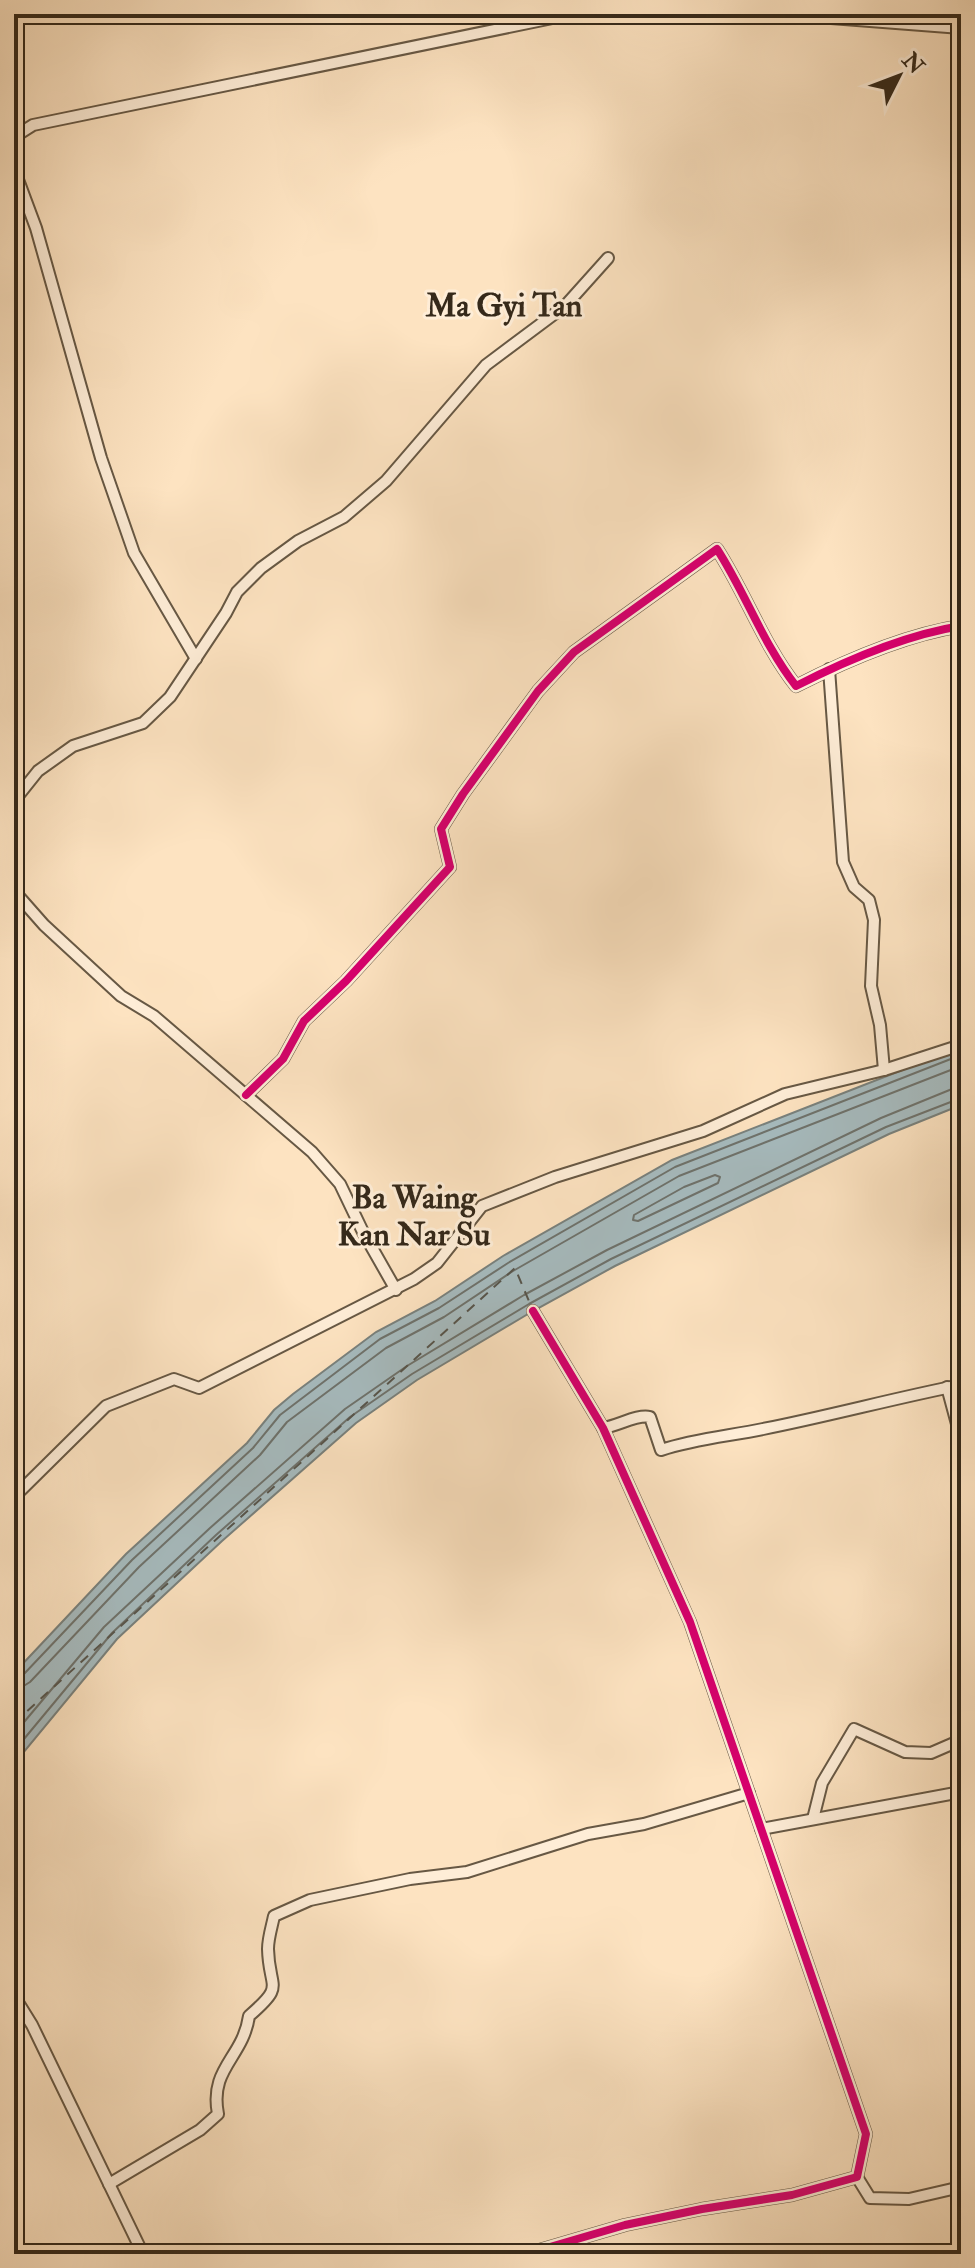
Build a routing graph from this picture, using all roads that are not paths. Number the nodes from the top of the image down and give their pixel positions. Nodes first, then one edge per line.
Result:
1 (572, 14) edge
2 (779, 14) edge
3 (827, 16) edge
4 (961, 28) edge
5 (14, 137) edge
6 (14, 169) edge
7 (608, 258) dead end
8 (961, 626) edge
9 (196, 659) junction
10 (829, 669) junction
11 (14, 801) edge
12 (14, 891) edge
13 (961, 1045) edge
14 (884, 1070) junction
15 (246, 1095) junction
16 (396, 1290) junction
17 (533, 1311) dead end
18 (961, 1385) edge
19 (947, 1387) junction
20 (603, 1428) junction
21 (961, 1439) edge
22 (14, 1497) edge
23 (961, 1740) edge
24 (961, 1792) edge
25 (749, 1793) junction
26 (813, 1819) junction
27 (761, 1829) junction
28 (14, 1996) edge
29 (857, 2177) junction
30 (109, 2184) junction
31 (961, 2187) edge
32 (143, 2254) edge
33 (526, 2254) edge

1 - 5 street
2 - 3 street
3 - 4 street
6 - 9 street
7 - 9 street
8 - 10 street
9 - 11 street
10 - 14 street
10 - 15 street
12 - 15 street
13 - 14 street
14 - 16 street
15 - 16 street
16 - 22 street
17 - 20 street
18 - 19 street
19 - 20 street
19 - 21 street
20 - 25 street
23 - 26 street
24 - 26 street
25 - 27 street
25 - 30 street
26 - 27 street
27 - 29 street
28 - 30 street
29 - 31 street
29 - 33 street
30 - 32 street

